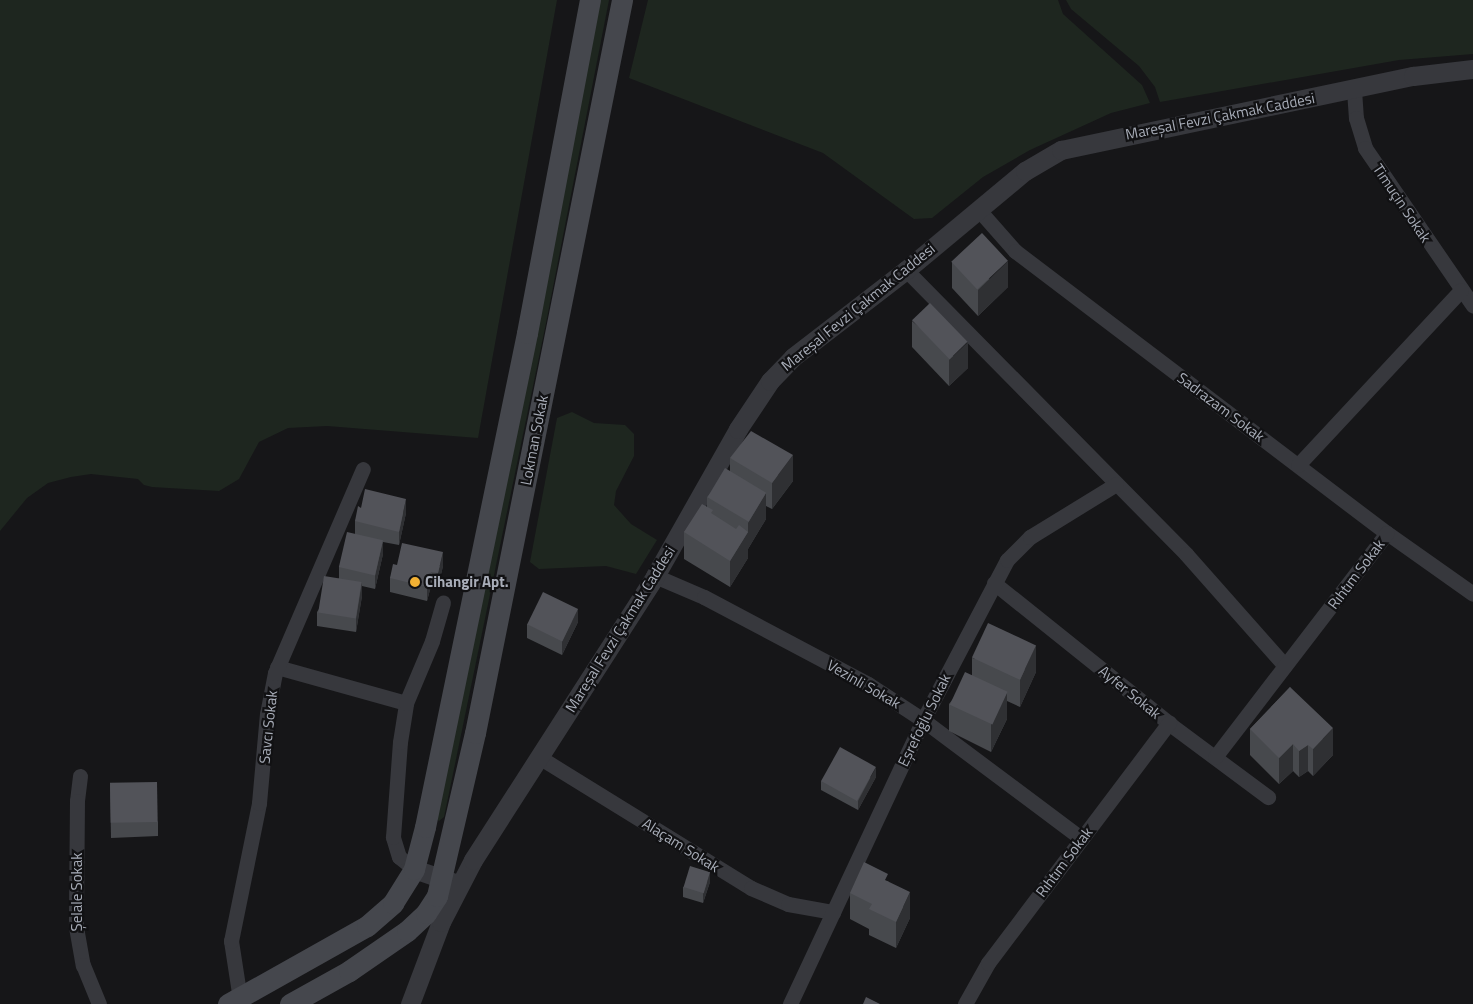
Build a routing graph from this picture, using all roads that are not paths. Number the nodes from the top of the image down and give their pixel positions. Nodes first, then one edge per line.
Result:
1 (590, 0) edge
2 (622, 0) edge
3 (1473, 69) edge
4 (1354, 90) junction
5 (978, 209) junction
6 (906, 270) junction
7 (1461, 290) junction
8 (1473, 306) edge
9 (1298, 465) junction
10 (363, 469) dead end
11 (1116, 484) junction
12 (1387, 533) junction
13 (655, 576) junction
14 (994, 584) junction
15 (1473, 594) edge
16 (443, 603) dead end
17 (1285, 666) junction
18 (277, 667) junction
19 (406, 702) junction
20 (923, 720) junction
21 (1169, 724) junction
22 (539, 757) junction
23 (1215, 757) junction
24 (80, 776) dead end
25 (1268, 797) dead end
26 (1081, 838) junction
27 (414, 869) junction
28 (451, 882) junction
29 (833, 912) junction
30 (234, 1001) edge
31 (99, 1004) edge
32 (290, 1004) edge
33 (410, 1004) edge
34 (790, 1004) edge
35 (965, 1004) edge

1 - 27 main road, Lokman Sokak
2 - 28 main road, Lokman Sokak
3 - 4 street, Mareşal Fevzi Çakmak Caddesi
4 - 5 street, Mareşal Fevzi Çakmak Caddesi
4 - 7 street, Timuçin Sokak
5 - 6 street, Mareşal Fevzi Çakmak Caddesi
5 - 9 street, Sadrazam Sokak
6 - 11 street
6 - 13 street, Mareşal Fevzi Çakmak Caddesi
7 - 8 street, Timuçin Sokak
7 - 9 street
9 - 12 street, Sadrazam Sokak
10 - 18 street, Savcı Sokak
11 - 14 street, Eşrefoğlu Sokak
11 - 17 street
12 - 15 street, Sadrazam Sokak
12 - 17 street, Rıhtım Sokak
13 - 20 street, Vezinli Sokak
13 - 22 street, Mareşal Fevzi Çakmak Caddesi
14 - 20 street, Eşrefoğlu Sokak
14 - 21 street, Ayfer Sokak
16 - 19 street
17 - 23 street, Rıhtım Sokak
18 - 19 street
18 - 30 street, Savcı Sokak
19 - 27 street
20 - 26 street, Vezinli Sokak
20 - 29 street, Eşrefoğlu Sokak
21 - 23 street, Ayfer Sokak
21 - 26 street, Rıhtım Sokak
22 - 28 street, Mareşal Fevzi Çakmak Caddesi
22 - 29 street, Alaçam Sokak
23 - 25 street, Ayfer Sokak
24 - 31 street, Şelale Sokak
26 - 35 street, Rıhtım Sokak
27 - 28 street
27 - 30 main road
28 - 32 main road, Mareşal Fevzi Çakmak Caddesi
28 - 33 street
29 - 34 street, Eşrefoğlu Sokak

